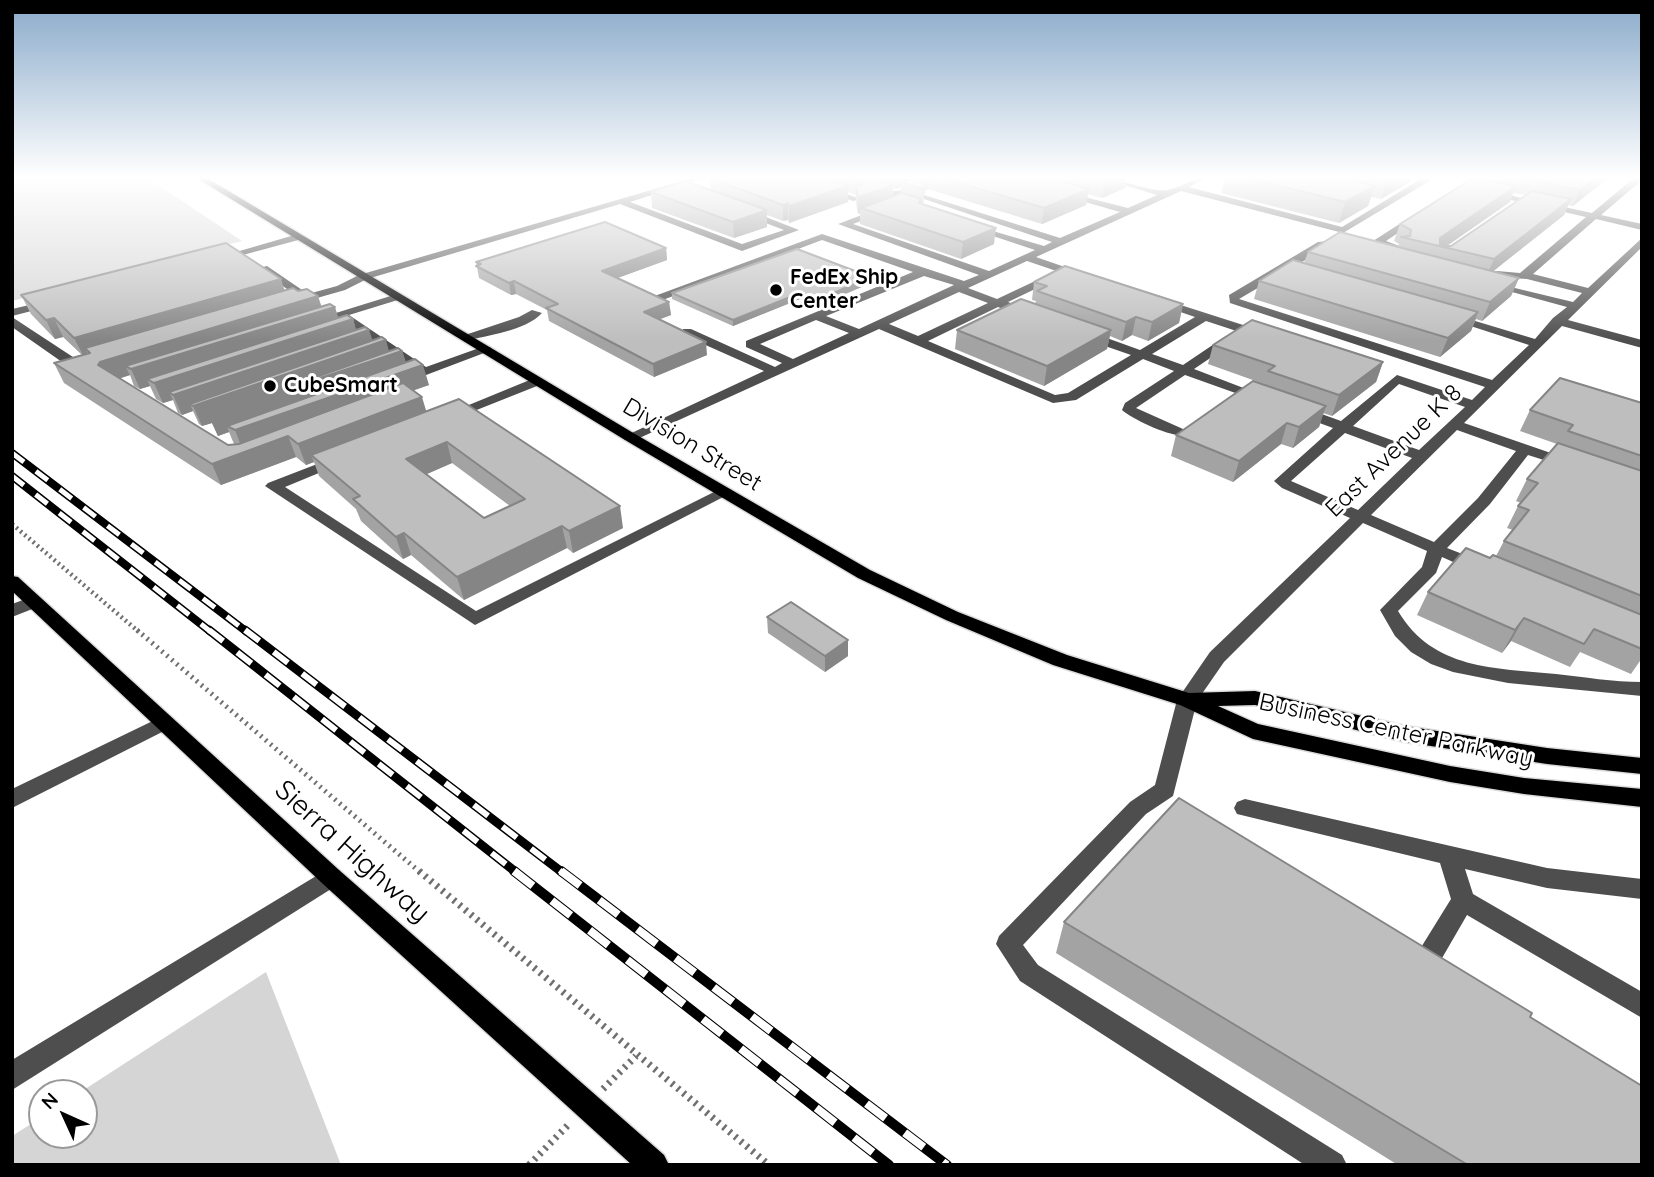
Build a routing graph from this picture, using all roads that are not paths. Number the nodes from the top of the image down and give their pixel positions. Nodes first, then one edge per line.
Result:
1 (290, 232) edge
2 (515, 232) edge
3 (701, 232) edge
4 (788, 232) edge
5 (866, 232) edge
6 (991, 232) edge
7 (1031, 232) edge
8 (1083, 232) edge
9 (1392, 232) edge
10 (1576, 232) edge
11 (298, 237) junction
12 (1061, 242) junction
13 (1346, 245) edge
14 (1639, 247) edge
15 (1044, 249) junction
16 (1373, 252) edge
17 (239, 253) junction
18 (1026, 257) junction
19 (199, 263) edge
20 (1280, 269) junction
21 (1066, 270) junction
22 (923, 272) junction
23 (1293, 272) edge
24 (988, 274) junction
25 (1525, 275) junction
26 (363, 276) junction
27 (1091, 279) edge
28 (960, 287) junction
29 (1590, 292) junction
30 (1142, 295) edge
31 (397, 297) junction
32 (307, 298) junction
33 (66, 299) edge
34 (656, 299) edge
35 (998, 303) junction
36 (281, 306) edge
37 (1575, 306) junction
38 (12, 313) edge
39 (536, 313) dead end
40 (1434, 313) edge
41 (339, 314) junction
42 (816, 316) junction
43 (1206, 316) junction
44 (1037, 317) edge
45 (12, 321) edge
46 (1557, 321) junction
47 (308, 324) edge
48 (878, 324) junction
49 (1245, 329) junction
50 (1076, 331) edge
51 (687, 332) edge
52 (859, 333) junction
53 (465, 337) junction
54 (1270, 338) edge
55 (918, 341) junction
56 (1536, 343) junction
57 (1642, 344) edge
58 (486, 351) junction
59 (1141, 355) junction
60 (103, 359) edge
61 (792, 363) junction
62 (1182, 369) junction
63 (425, 372) junction
64 (774, 372) junction
65 (537, 381) junction
66 (1493, 385) junction
67 (386, 386) edge
68 (1473, 405) junction
69 (434, 422) edge
70 (1453, 424) junction
71 (1342, 427) junction
72 (1178, 432) edge
73 (630, 437) junction
74 (1525, 449) junction
75 (359, 452) edge
76 (1421, 456) junction
77 (1590, 471) edge
78 (725, 492) junction
79 (1360, 516) junction
80 (1436, 549) junction
81 (1488, 571) edge
82 (12, 581) edge
83 (34, 602) junction
84 (12, 611) edge
85 (1642, 689) edge
86 (1187, 700) junction
87 (163, 723) junction
88 (1642, 766) edge
89 (1165, 790) junction
90 (1642, 798) edge
91 (12, 799) edge
92 (1188, 804) edge
93 (1245, 808) dead end
94 (1449, 856) junction
95 (331, 877) junction
96 (1642, 889) edge
97 (1463, 900) junction
98 (1406, 942) edge
99 (1429, 957) junction
100 (1451, 971) edge
101 (1642, 1006) edge
102 (12, 1076) edge
103 (654, 1165) edge
104 (1332, 1165) edge

1 - 11 main road, Division Street
2 - 26 street
3 - 4 street
5 - 24 street
6 - 15 street
7 - 12 street
8 - 12 street
9 - 16 street
10 - 25 street
11 - 17 street
11 - 26 main road, Division Street
12 - 15 street
13 - 20 street
14 - 29 street, East Avenue K 8
15 - 18 street
17 - 19 street
17 - 32 street
18 - 21 street
18 - 24 street
20 - 23 street
20 - 66 street
21 - 27 street
21 - 35 street
22 - 28 street
22 - 34 street
22 - 42 street
24 - 28 street
25 - 29 street
25 - 37 street
26 - 31 main road, Division Street
26 - 32 street
28 - 35 street
28 - 48 street
29 - 37 street, East Avenue K 8
30 - 43 street
31 - 41 street
31 - 53 main road, Division Street
32 - 36 street
33 - 38 street
35 - 44 street
35 - 55 street
37 - 46 street, East Avenue K 8
39 - 53 street
40 - 56 street
41 - 47 street
41 - 63 street
42 - 52 street
42 - 61 street
43 - 49 street
43 - 59 street
45 - 60 street
46 - 56 street, East Avenue K 8
46 - 57 street
48 - 52 street
48 - 55 street
49 - 54 street
49 - 62 street
50 - 59 street
51 - 64 street
52 - 61 street
53 - 58 main road, Division Street
55 - 59 street
56 - 66 street, East Avenue K 8
58 - 63 street
58 - 65 main road, Division Street
59 - 62 street
61 - 64 street
62 - 71 street
62 - 72 street
63 - 67 street
64 - 73 street
65 - 69 street
65 - 73 main road, Division Street
66 - 68 street, East Avenue K 8
68 - 70 street, East Avenue K 8
68 - 71 street
70 - 74 street
70 - 76 street, East Avenue K 8
71 - 76 street
71 - 79 street
73 - 78 main road, Division Street
74 - 77 street
74 - 80 street
75 - 78 street
76 - 79 street, East Avenue K 8
78 - 86 main road, Division Street
79 - 80 street
79 - 86 street, East Avenue K 8
80 - 81 street
80 - 85 street
82 - 83 main road, Sierra Highway
83 - 84 street
83 - 87 main road, Sierra Highway
86 - 88 main road, Business Center Parkway
86 - 89 street
86 - 90 main road, Business Center Parkway
87 - 91 street
87 - 95 main road, Sierra Highway
89 - 92 street
89 - 104 street
93 - 94 street
94 - 96 street
94 - 97 street
95 - 102 street
95 - 103 main road, Sierra Highway
97 - 99 street
97 - 101 street
98 - 99 street
99 - 100 street

